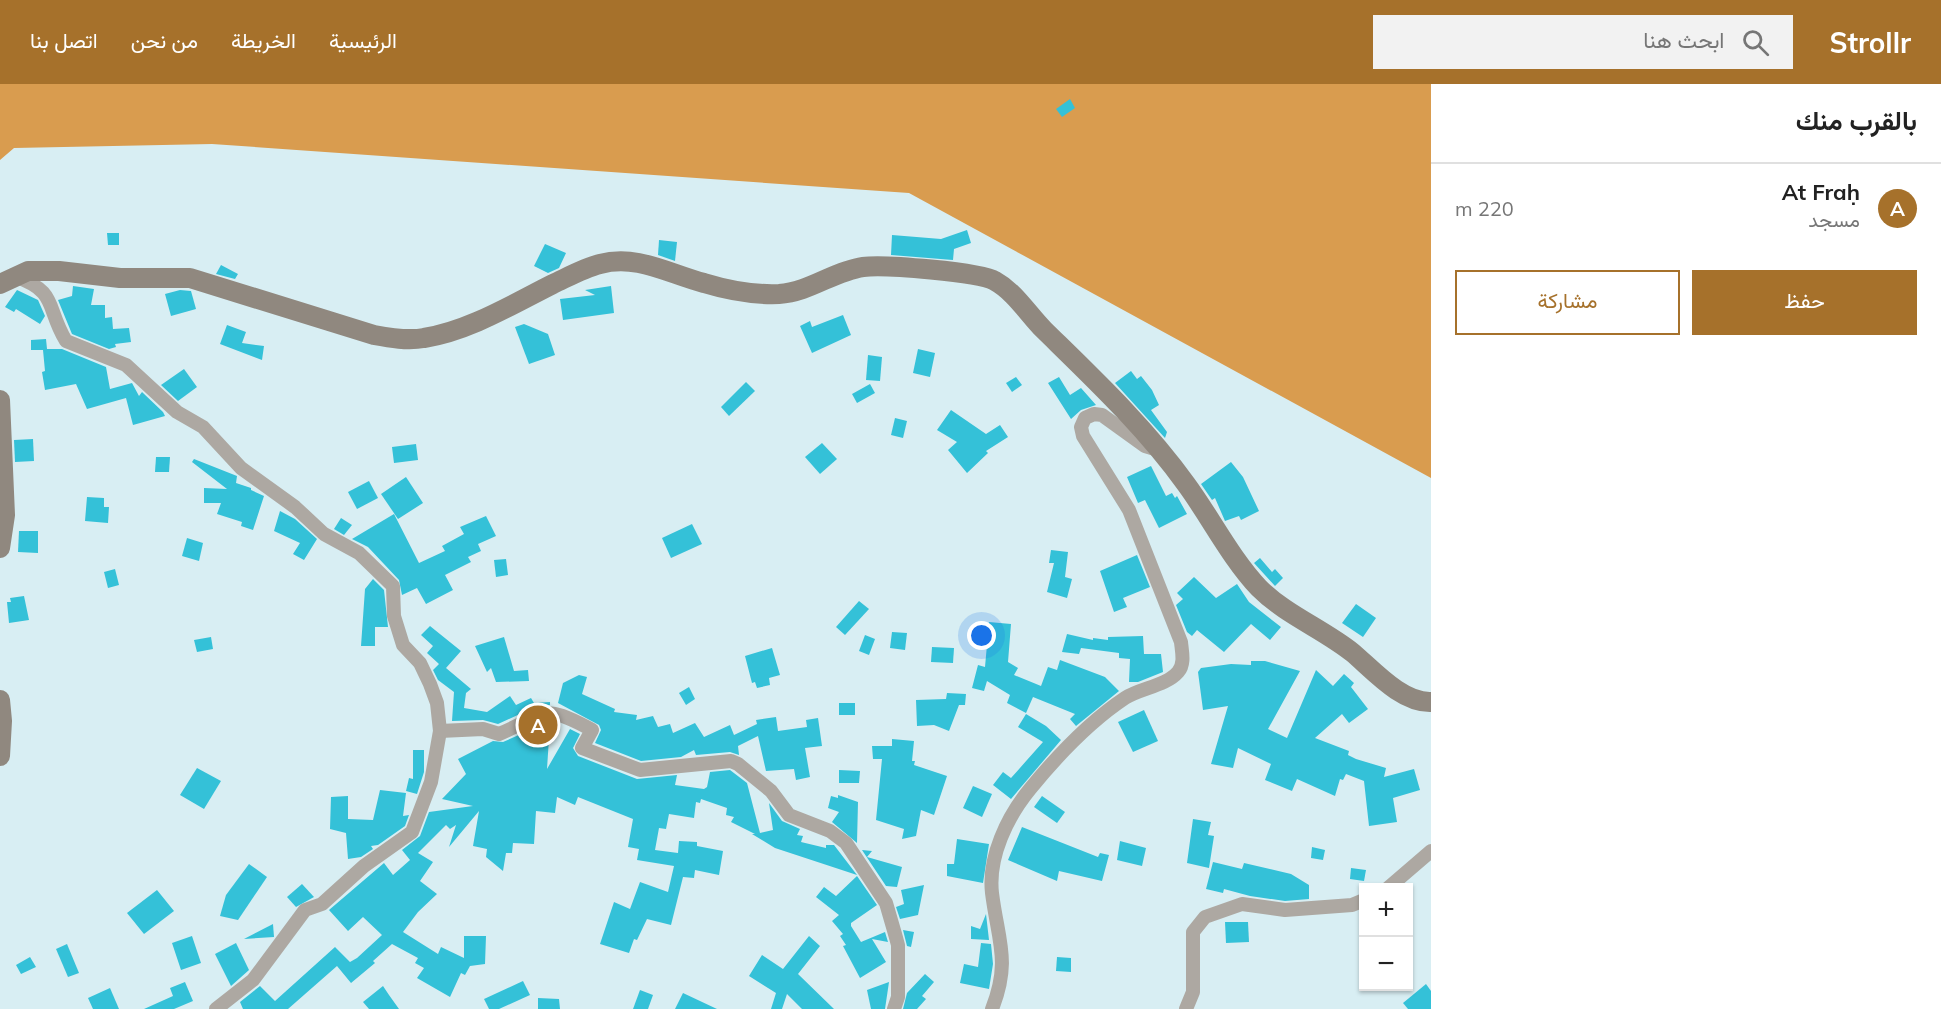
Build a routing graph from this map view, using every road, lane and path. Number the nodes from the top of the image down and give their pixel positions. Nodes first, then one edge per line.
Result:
1 (7, 280) edge
2 (0, 400) edge
3 (1160, 450) junction
4 (0, 548) edge
5 (0, 700) edge
6 (1431, 702) edge
7 (440, 731) junction
8 (0, 756) edge
9 (1431, 851) edge
10 (1394, 883) edge
11 (1359, 902) edge
12 (216, 1009) edge
13 (894, 1009) edge
14 (992, 1009) edge
15 (1186, 1009) edge

1 - 3 main road
1 - 7 street
2 - 4 main road
3 - 6 main road
3 - 14 street
5 - 8 main road
7 - 12 street
7 - 13 street
9 - 10 street
11 - 15 street

